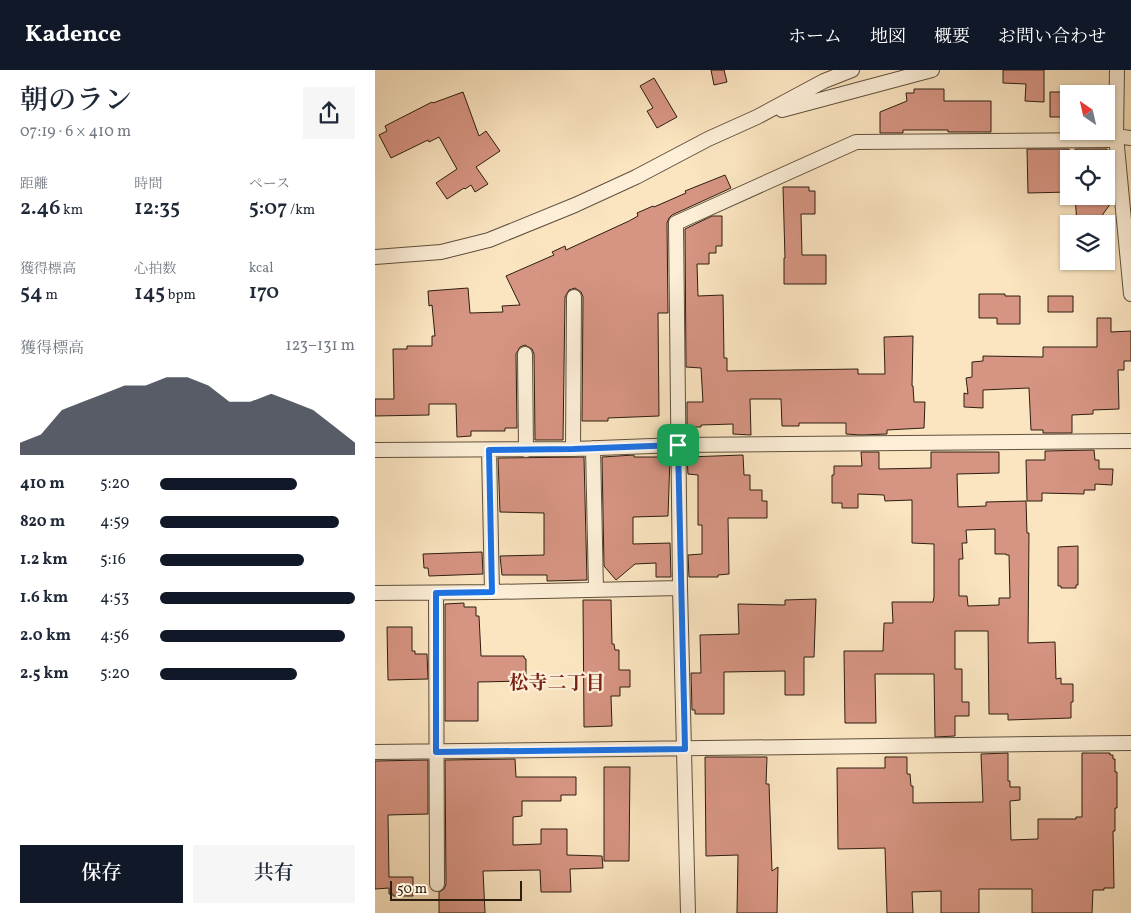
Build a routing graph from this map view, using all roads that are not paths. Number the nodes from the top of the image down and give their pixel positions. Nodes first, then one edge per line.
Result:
1 (852, 70) edge
2 (932, 70) edge
3 (1117, 70) edge
4 (757, 117) junction
5 (1116, 136) junction
6 (1131, 138) edge
7 (375, 257) edge
8 (1131, 294) edge
9 (574, 297) dead end
10 (525, 354) dead end
11 (1131, 441) edge
12 (678, 445) junction
13 (593, 448) junction
14 (573, 449) junction
15 (375, 450) edge
16 (489, 450) junction
17 (526, 450) junction
18 (680, 588) junction
19 (597, 590) junction
20 (492, 592) junction
21 (375, 593) edge
22 (436, 593) junction
23 (1131, 743) edge
24 (685, 749) junction
25 (375, 752) edge
26 (436, 752) junction
27 (437, 884) dead end
28 (688, 913) edge

1 - 4 street
2 - 4 street
3 - 5 street
4 - 7 street
5 - 6 street
5 - 8 street
5 - 12 street
9 - 14 street
10 - 17 street
11 - 12 street
12 - 13 street
12 - 18 street
13 - 14 street
13 - 19 street
14 - 17 street
15 - 16 street
16 - 17 street
16 - 20 street
18 - 19 street
18 - 24 street
19 - 20 street
20 - 22 street
21 - 22 street
22 - 26 street
23 - 24 street
24 - 26 street
24 - 28 street
25 - 26 street
26 - 27 street

